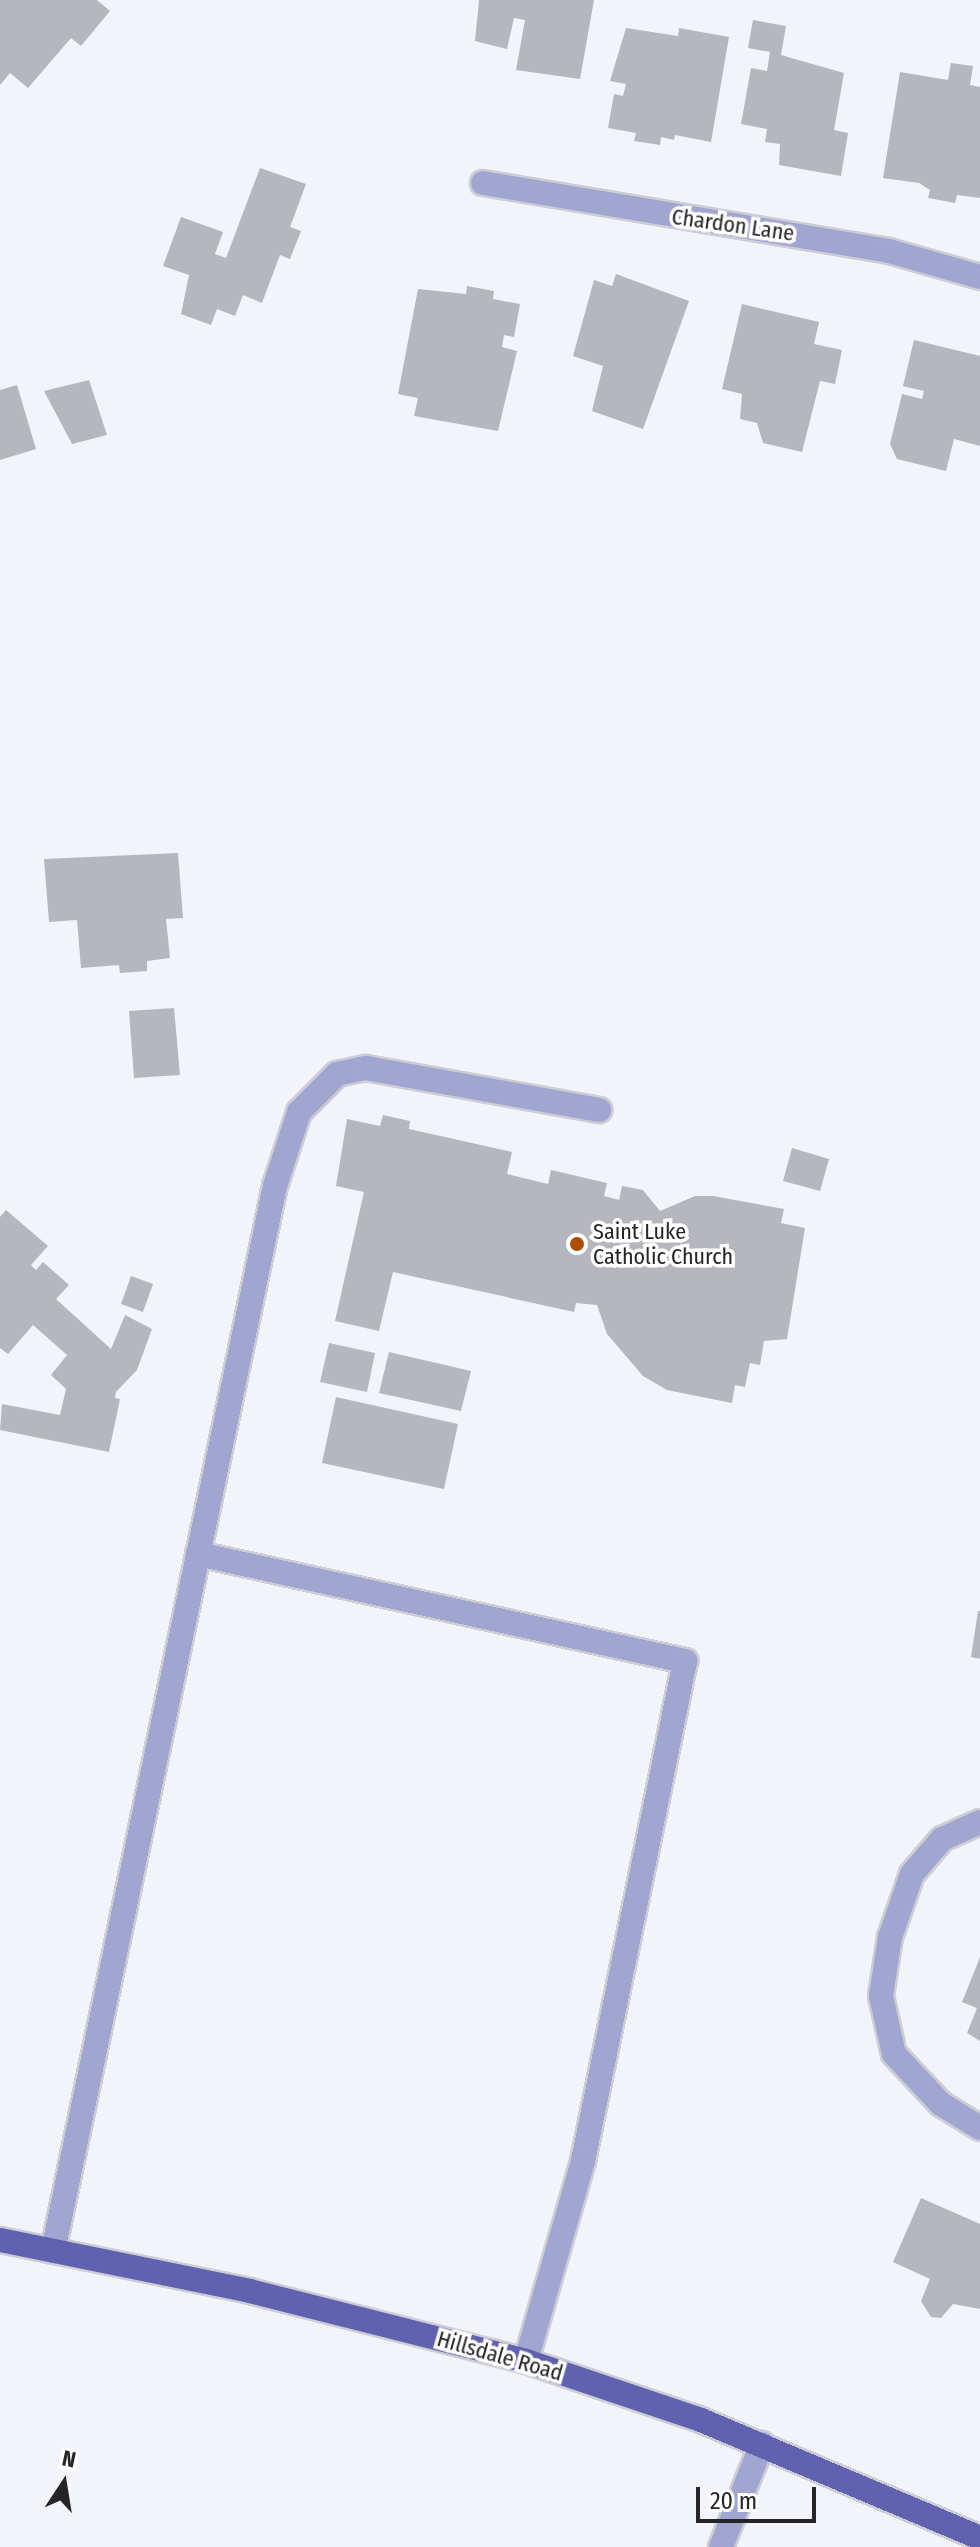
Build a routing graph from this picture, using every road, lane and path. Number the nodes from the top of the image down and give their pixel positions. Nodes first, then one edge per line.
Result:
1 (483, 183) dead end
2 (980, 277) edge
3 (599, 1110) dead end
4 (198, 1554) junction
5 (980, 1822) edge
6 (980, 2128) edge
7 (0, 2240) edge
8 (53, 2251) junction
9 (526, 2361) junction
10 (762, 2444) junction
11 (980, 2538) edge
12 (721, 2547) edge

1 - 2 street, Chardon Lane
3 - 4 street
4 - 8 street
4 - 9 street
5 - 6 street
7 - 8 main road, Hillsdale Road
8 - 9 main road, Hillsdale Road
9 - 10 main road, Hillsdale Road
10 - 11 main road, Hillsdale Road
10 - 12 street

